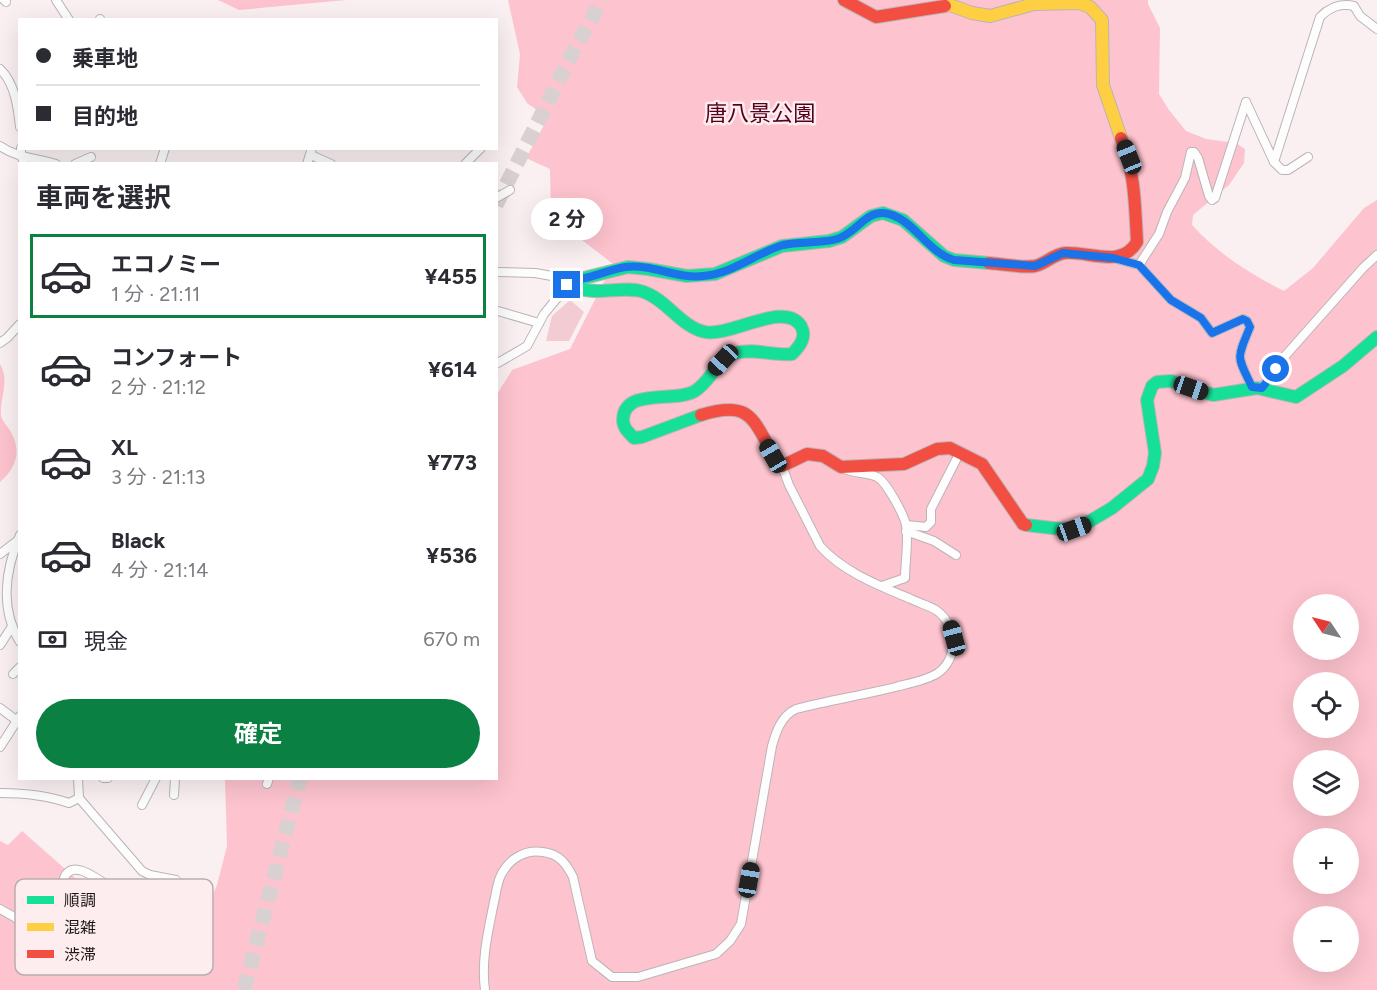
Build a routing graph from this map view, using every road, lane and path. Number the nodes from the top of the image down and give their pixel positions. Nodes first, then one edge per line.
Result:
1 (56, 0) edge
2 (844, 0) edge
3 (68, 18) edge
4 (1377, 29) edge
5 (0, 69) edge
6 (16, 86) edge
7 (18, 108) edge
8 (0, 146) edge
9 (479, 150) edge
10 (23, 156) edge
11 (310, 156) edge
12 (91, 157) dead end
13 (1308, 158) dead end
14 (50, 162) edge
15 (80, 162) edge
16 (326, 162) edge
17 (467, 162) edge
18 (1274, 162) junction
19 (510, 190) dead end
20 (498, 197) edge
21 (1377, 255) edge
22 (1113, 258) junction
23 (1139, 265) junction
24 (498, 272) edge
25 (564, 279) junction
26 (580, 279) joint
27 (498, 310) edge
28 (539, 323) junction
29 (18, 326) edge
30 (1377, 337) edge
31 (0, 343) edge
32 (498, 363) edge
33 (1257, 388) junction
34 (956, 460) dead end
35 (782, 466) junction
36 (841, 466) junction
37 (906, 528) junction
38 (18, 538) edge
39 (0, 554) edge
40 (956, 555) dead end
41 (882, 586) junction
42 (11, 628) junction
43 (18, 639) edge
44 (0, 645) edge
45 (0, 708) edge
46 (18, 718) edge
47 (0, 747) edge
48 (78, 780) edge
49 (155, 780) edge
50 (175, 780) edge
51 (0, 793) edge
52 (174, 795) dead end
53 (79, 798) junction
54 (142, 805) dead end
55 (64, 879) edge
56 (96, 879) edge
57 (171, 879) edge
58 (0, 909) edge
59 (15, 917) edge
60 (485, 990) edge

1 - 3 street
2 - 22 street
4 - 18 street
5 - 6 street
6 - 7 street
8 - 10 street
9 - 17 street
10 - 14 street
11 - 16 street
12 - 15 street
13 - 18 street
18 - 23 street
19 - 20 street
21 - 33 street
22 - 23 street
22 - 26 street
23 - 33 street
24 - 25 street
25 - 26 street
25 - 28 street
25 - 35 street
27 - 28 street
28 - 32 street
29 - 31 street
30 - 33 street
33 - 36 street
34 - 37 street
35 - 36 street
35 - 41 street
36 - 37 street
37 - 40 street
37 - 41 street
38 - 39 street
38 - 42 street
41 - 60 street
42 - 43 street
42 - 44 street
45 - 46 street
46 - 47 street
48 - 53 street
49 - 54 street
50 - 52 street
51 - 53 street
53 - 57 street
55 - 56 street
58 - 59 street

